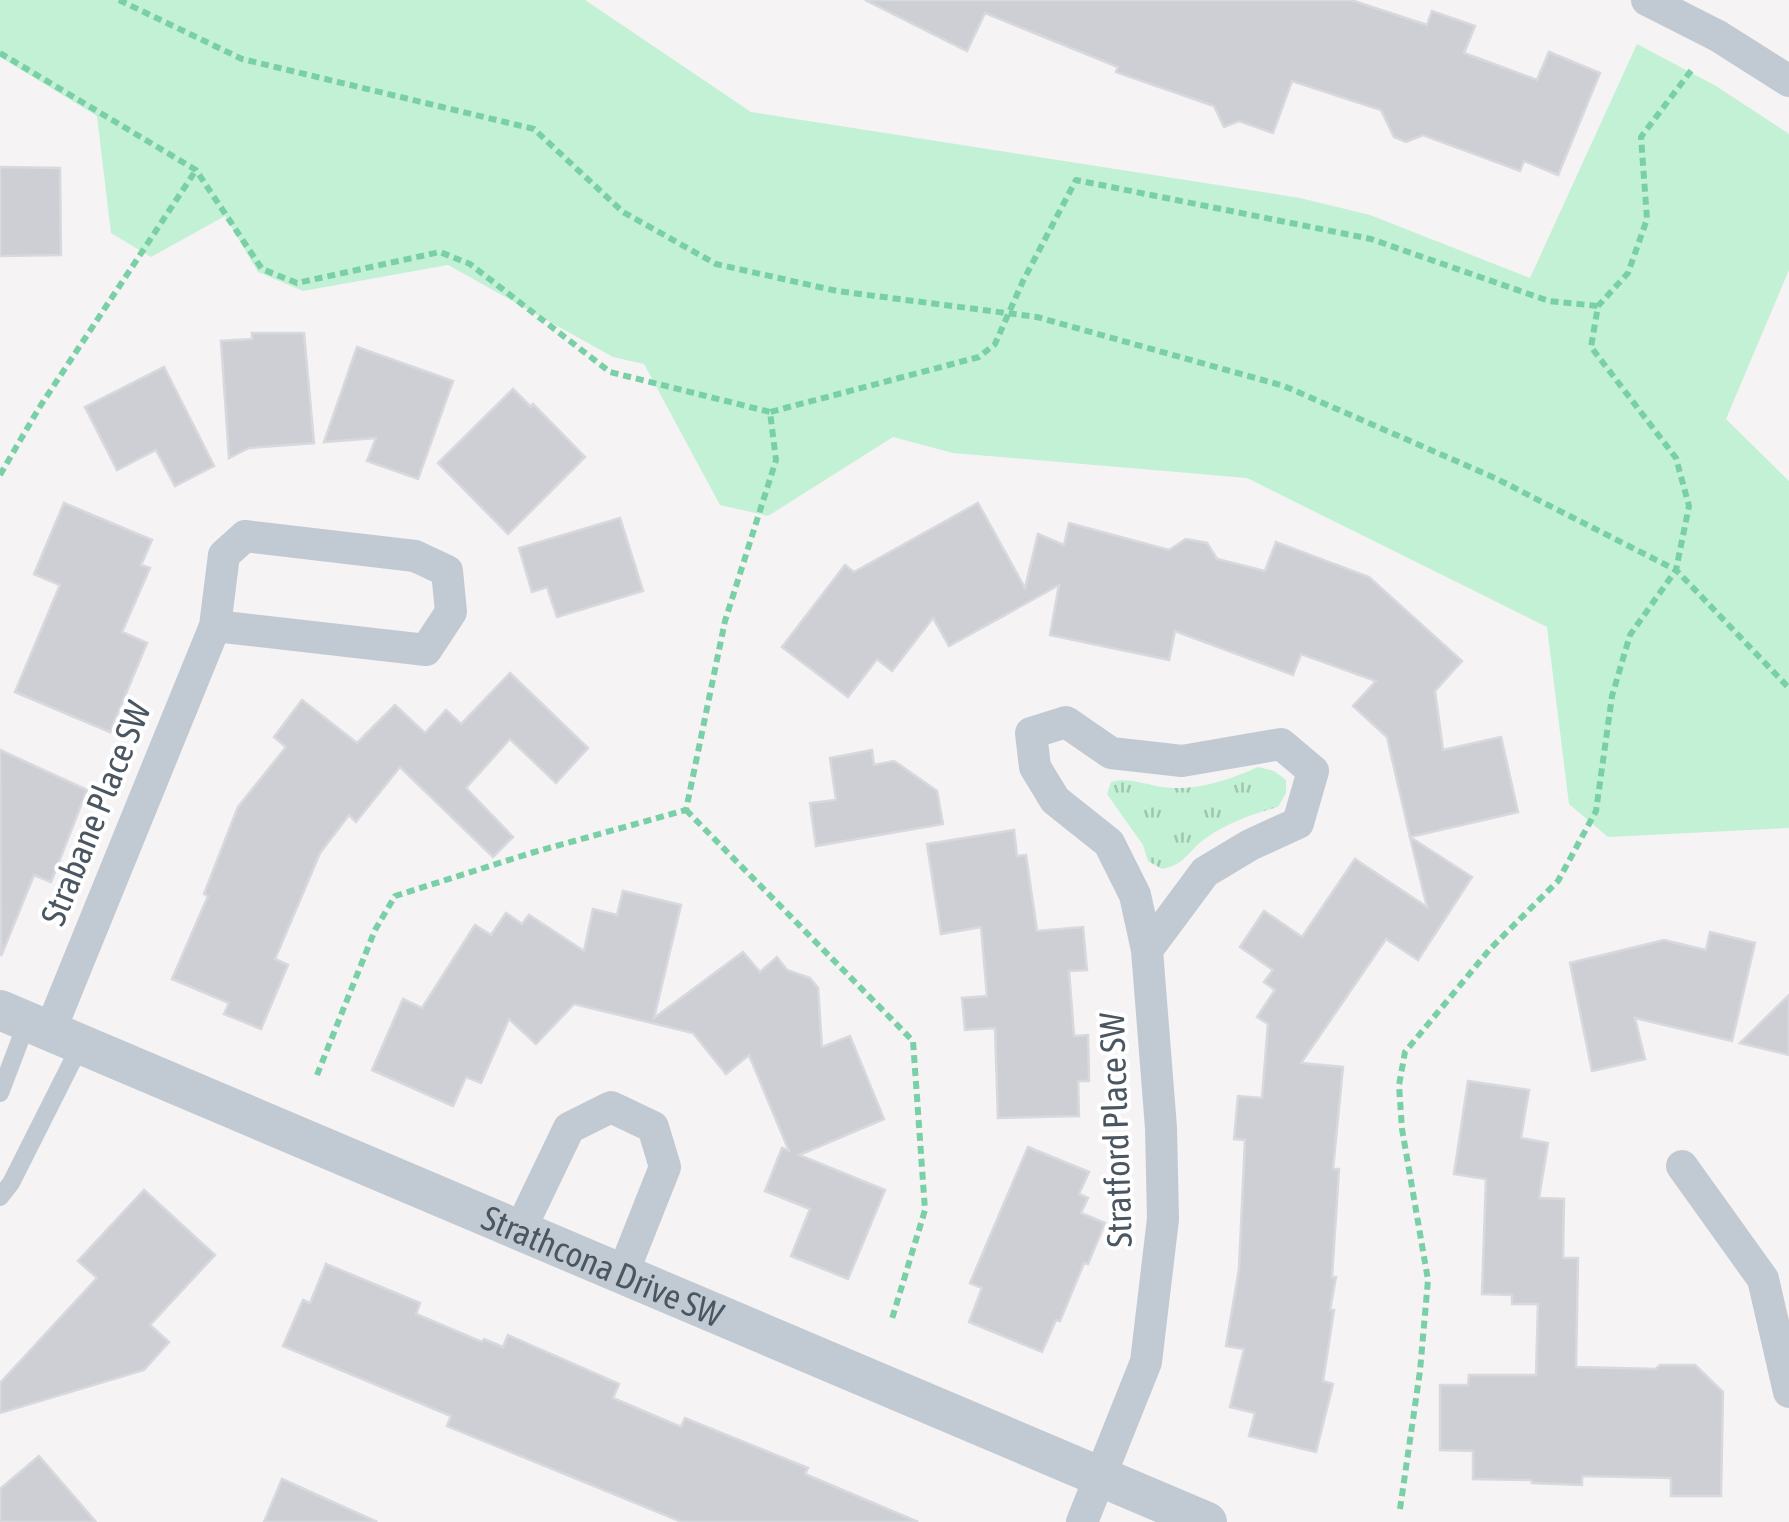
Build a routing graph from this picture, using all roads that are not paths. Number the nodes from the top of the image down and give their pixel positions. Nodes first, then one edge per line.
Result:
1 (1646, 0) edge
2 (1789, 81) edge
3 (215, 626) junction
4 (1148, 950) junction
5 (40, 1027) edge
6 (0, 1092) edge
7 (1682, 1166) dead end
8 (0, 1197) edge
9 (520, 1230) junction
10 (623, 1273) junction
11 (1789, 1392) edge
12 (1100, 1479) junction
13 (1082, 1522) edge
14 (1207, 1522) edge

1 - 2 street
3 - 3 street, Strabane Place SW
3 - 5 street, Strabane Place SW
4 - 4 street, Stratford Place SW
4 - 12 street, Stratford Place SW
5 - 6 lane
5 - 8 lane
5 - 9 street, Strathcona Drive SW
7 - 11 street
9 - 10 street, Strathcona Drive SW
9 - 10 street
10 - 12 street, Strathcona Drive SW
12 - 13 street, Stratford Place SW
12 - 14 street, Strathcona Drive SW

